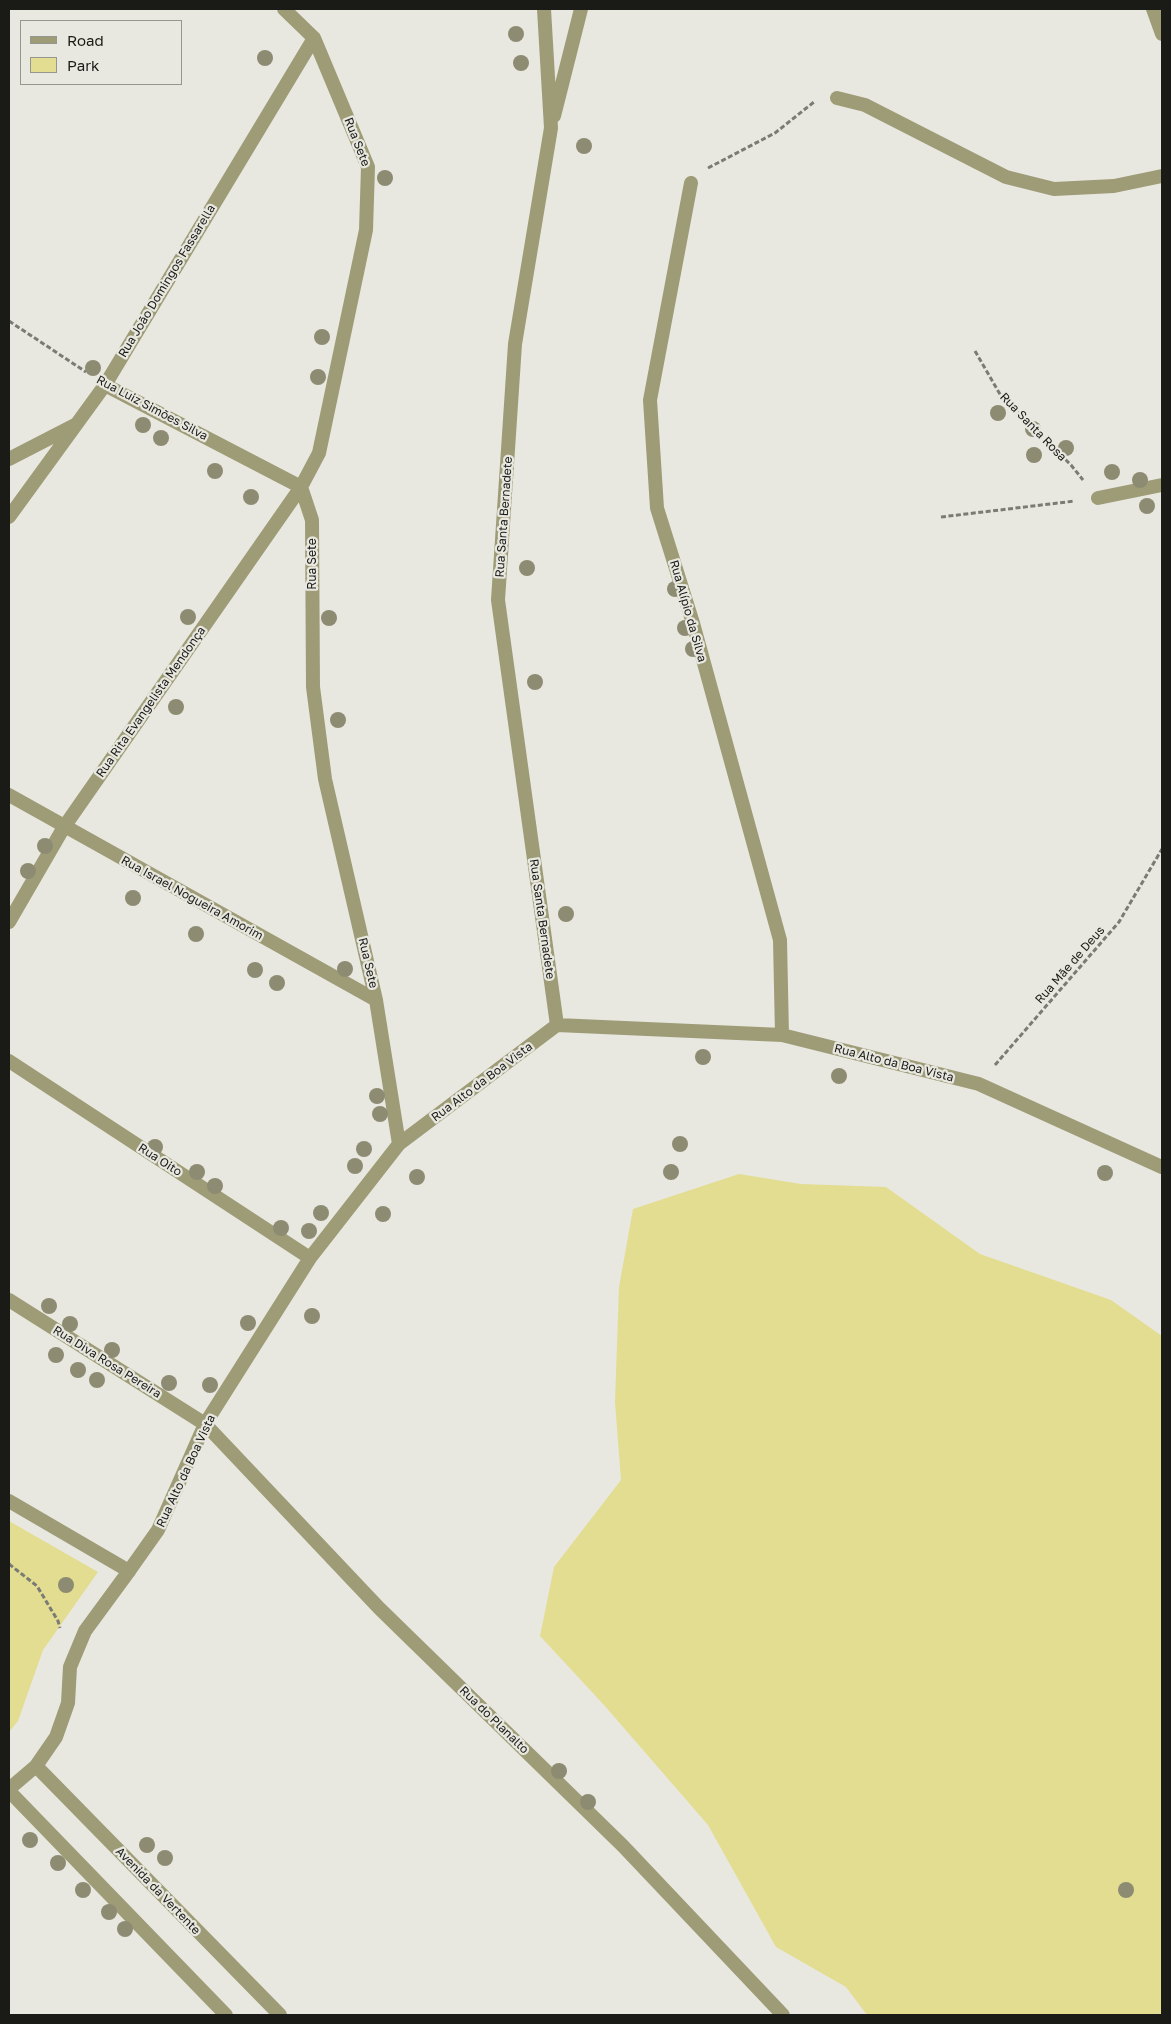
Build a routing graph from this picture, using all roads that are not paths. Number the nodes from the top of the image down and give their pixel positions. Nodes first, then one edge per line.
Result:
1 (284, 9) edge
2 (544, 9) edge
3 (581, 9) edge
4 (1153, 9) edge
5 (1162, 34) edge
6 (314, 38) junction
7 (837, 98) road end
8 (551, 128) junction
9 (1162, 176) edge
10 (691, 183) road end
11 (105, 385) junction
12 (78, 424) junction
13 (9, 459) edge
14 (1162, 484) edge
15 (301, 487) junction
16 (1098, 498) road end
17 (9, 518) edge
18 (9, 795) edge
19 (64, 827) junction
20 (9, 922) edge
21 (376, 1000) junction
22 (557, 1025) junction
23 (782, 1035) junction
24 (9, 1061) edge
25 (399, 1144) junction
26 (1162, 1167) edge
27 (310, 1258) junction
28 (9, 1300) edge
29 (205, 1424) junction
30 (9, 1501) edge
31 (129, 1571) junction
32 (36, 1766) junction
33 (9, 1790) edge
34 (226, 2015) edge
35 (280, 2015) edge
36 (783, 2015) edge

1 - 6 street, Rua Sete
2 - 8 street, Rua Santa Bernadete
3 - 8 street
4 - 5 street
6 - 11 street, Rua João Domingos Fassarella
6 - 15 street, Rua Sete
7 - 9 street
8 - 22 street, Rua Santa Bernadete
10 - 23 street, Rua Alípio da Silva
11 - 12 street, Rua João Domingos Fassarella
11 - 15 street, Rua Luiz Simões Silva
12 - 13 street
12 - 17 street, Rua João Domingos Fassarella
14 - 16 street
15 - 19 street, Rua Rita Evangelista Mendonça
15 - 21 street, Rua Sete
18 - 19 street, Rua Israel Nogueira Amorim
19 - 20 street, Rua Rita Evangelista Mendonça
19 - 21 street, Rua Israel Nogueira Amorim
21 - 25 street, Rua Sete
22 - 23 street, Rua Alto da Boa Vista
22 - 25 street, Rua Alto da Boa Vista
23 - 26 street, Rua Alto da Boa Vista
24 - 27 street, Rua Oito
25 - 27 street, Rua Alto da Boa Vista
27 - 29 street, Rua Alto da Boa Vista
28 - 29 street, Rua Diva Rosa Pereira
29 - 31 street, Rua Alto da Boa Vista
29 - 36 street, Rua do Planalto
30 - 31 street
31 - 32 street, Rua Alto da Boa Vista
32 - 33 street, Rua Alto da Boa Vista
32 - 35 street, Avenida da Vertente
33 - 34 street

